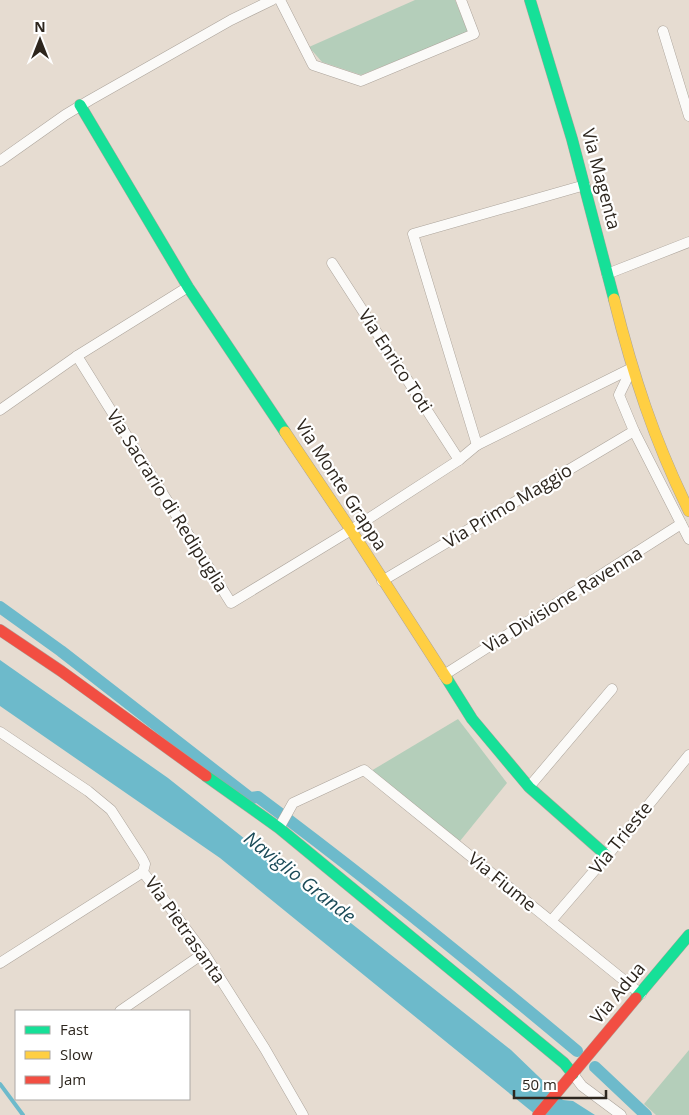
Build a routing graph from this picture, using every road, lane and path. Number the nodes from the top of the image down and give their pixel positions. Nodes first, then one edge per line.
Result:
1 (272, 0) edge
2 (280, 0) edge
3 (461, 0) edge
4 (530, 0) edge
5 (663, 31) dead end
6 (80, 105) junction
7 (689, 116) edge
8 (0, 161) edge
9 (585, 185) junction
10 (689, 242) edge
11 (332, 263) dead end
12 (607, 274) junction
13 (188, 287) junction
14 (77, 356) junction
15 (632, 368) junction
16 (599, 385) junction
17 (619, 395) junction
18 (0, 410) edge
19 (634, 431) junction
20 (477, 444) junction
21 (459, 460) junction
22 (689, 511) edge
23 (681, 524) junction
24 (350, 530) junction
25 (689, 539) edge
26 (382, 580) junction
27 (0, 630) edge
28 (444, 676) junction
29 (612, 689) dead end
30 (0, 732) edge
31 (689, 755) edge
32 (529, 787) junction
33 (283, 821) junction
34 (607, 856) junction
35 (143, 872) junction
36 (551, 921) junction
37 (689, 936) edge
38 (204, 953) junction
39 (0, 963) edge
40 (641, 994) junction
41 (121, 1010) edge
42 (573, 1074) junction
43 (303, 1115) edge
44 (538, 1115) edge
45 (621, 1115) edge

1 - 6 street
2 - 3 street
4 - 9 street, Via Magenta
5 - 7 street
6 - 8 street
6 - 13 street, Via Monte Grappa
9 - 12 street, Via Magenta
9 - 20 street
10 - 12 street
11 - 21 street, Via Enrico Toti
12 - 15 street, Via Magenta
13 - 14 street
13 - 24 street, Via Monte Grappa
14 - 18 street
14 - 24 street, Via Sacrario di Redipuglia
15 - 16 street
15 - 17 street
15 - 22 street, Via Magenta
16 - 17 street
16 - 20 street
17 - 19 street
19 - 23 street
19 - 26 street, Via Primo Maggio
20 - 21 street
21 - 24 street
23 - 25 street
23 - 28 street, Via Divisione Ravenna
24 - 26 street, Via Monte Grappa
26 - 28 street, Via Monte Grappa
27 - 33 street
28 - 32 street, Via Monte Grappa
29 - 32 street
30 - 35 street, Via Pietrasanta
31 - 34 street, Via Trieste
32 - 34 street, Via Monte Grappa
33 - 36 street, Via Fiume
33 - 42 street
34 - 36 street, Via Trieste
35 - 38 street, Via Pietrasanta
35 - 39 street
36 - 40 street, Via Fiume
37 - 40 street, Via Adua
38 - 41 street
38 - 43 street, Via Pietrasanta
40 - 42 street, Via Adua
42 - 44 street, Via Adua
42 - 45 street

